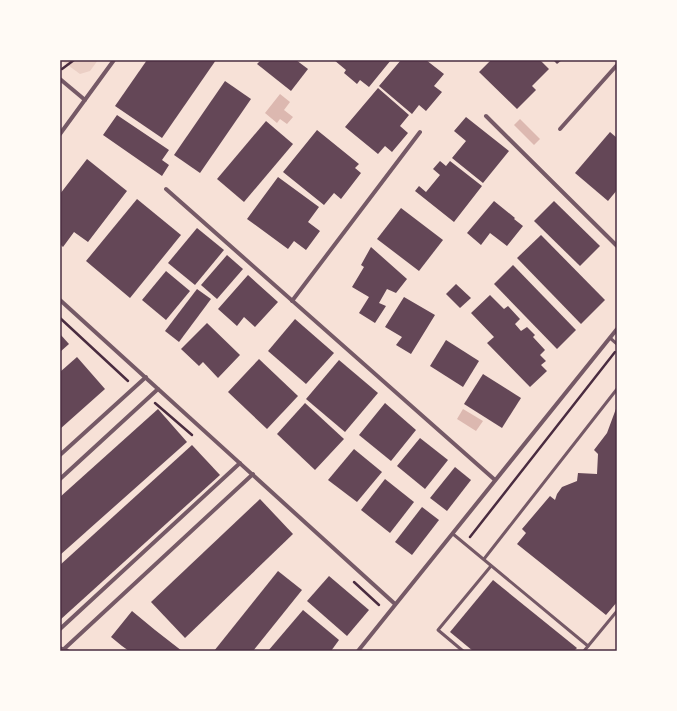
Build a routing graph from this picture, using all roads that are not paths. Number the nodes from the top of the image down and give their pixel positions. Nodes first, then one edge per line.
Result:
1 (114, 60) edge
2 (617, 65) edge
3 (60, 79) edge
4 (84, 100) junction
5 (486, 116) dead end
6 (560, 128) dead end
7 (420, 132) dead end
8 (60, 134) edge
9 (166, 189) dead end
10 (617, 246) edge
11 (60, 300) edge
12 (292, 300) junction
13 (617, 329) edge
14 (610, 338) junction
15 (617, 344) edge
16 (146, 377) junction
17 (158, 389) junction
18 (617, 389) edge
19 (60, 456) edge
20 (240, 463) junction
21 (253, 474) junction
22 (60, 479) edge
23 (495, 480) junction
24 (453, 534) junction
25 (484, 559) junction
26 (491, 566) junction
27 (395, 604) junction
28 (617, 611) edge
29 (60, 628) edge
30 (588, 646) junction
31 (64, 649) edge
32 (358, 651) edge
33 (463, 651) edge
34 (584, 651) edge

1 - 4 street
2 - 6 street
3 - 4 street
4 - 8 street
5 - 10 street
7 - 12 street
9 - 12 street
11 - 16 street
12 - 23 street
13 - 14 street
14 - 15 lane
14 - 23 street
16 - 17 street
16 - 19 street
17 - 20 street
17 - 22 street
18 - 25 lane
20 - 21 street
20 - 29 street
21 - 27 street
21 - 31 street
23 - 24 street
24 - 25 lane
24 - 27 street
25 - 26 lane
26 - 30 lane
26 - 33 lane
27 - 32 street
28 - 30 lane
30 - 34 lane

